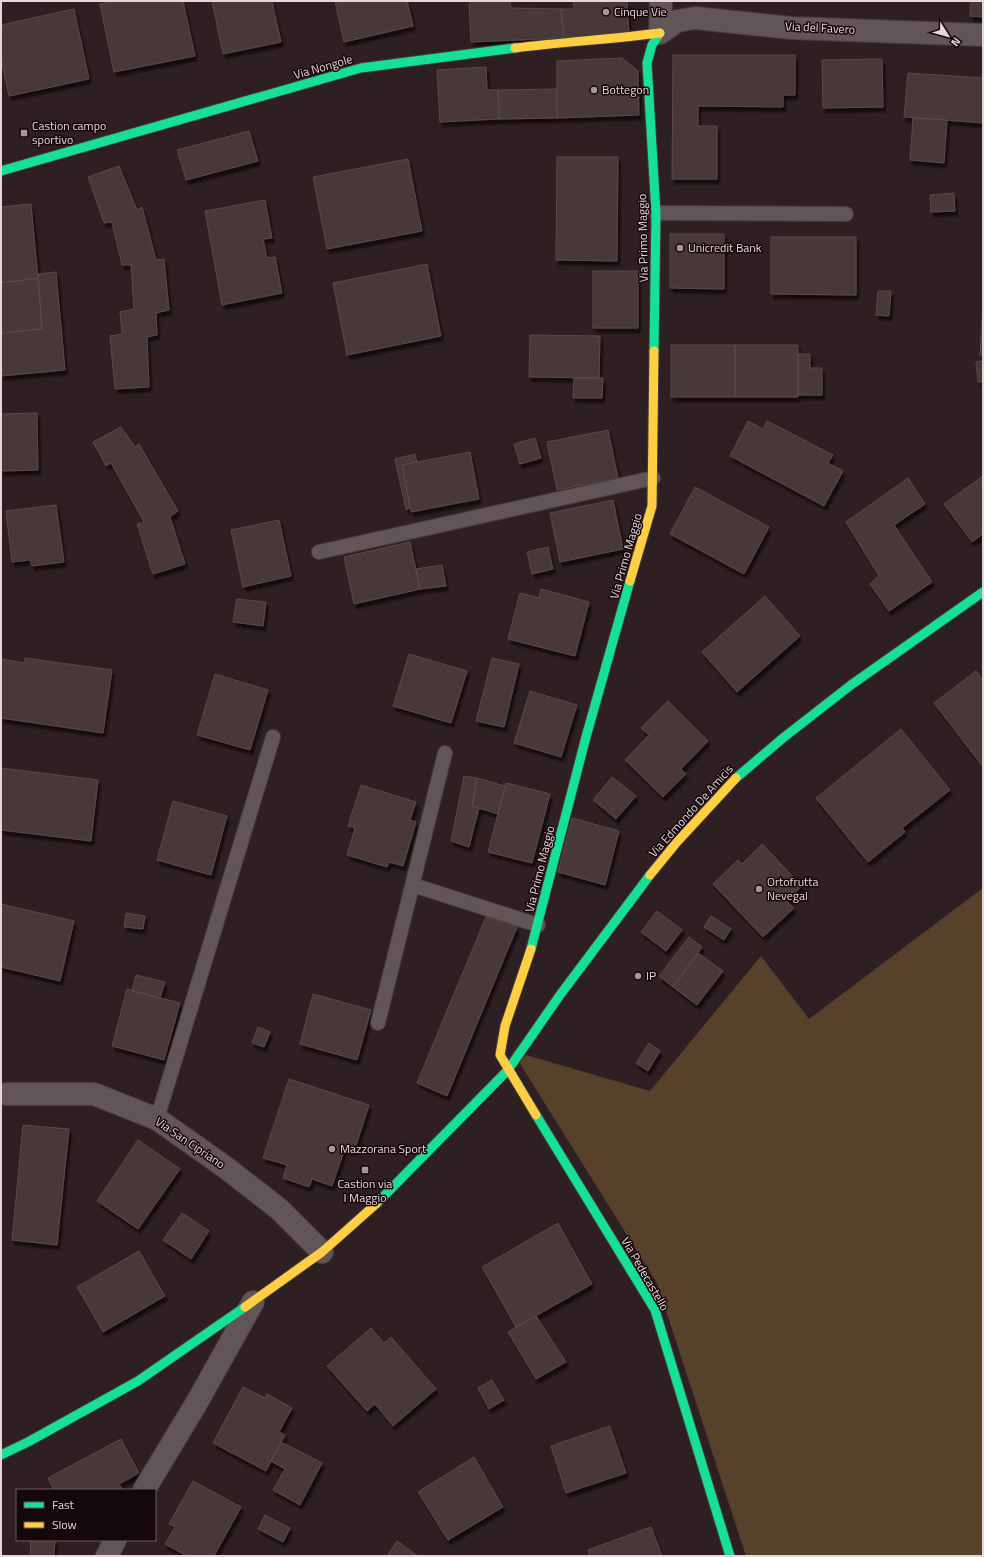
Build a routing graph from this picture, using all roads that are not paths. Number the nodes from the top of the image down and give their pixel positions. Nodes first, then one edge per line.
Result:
1 (661, 1) edge
2 (660, 33) junction
3 (983, 35) edge
4 (1, 171) edge
5 (656, 213) junction
6 (846, 214) dead end
7 (653, 478) junction
8 (319, 552) dead end
9 (983, 592) edge
10 (273, 737) dead end
11 (445, 753) dead end
12 (413, 885) junction
13 (538, 925) junction
14 (378, 1023) dead end
15 (508, 1070) junction
16 (6, 1094) dead end
17 (157, 1118) junction
18 (322, 1252) junction
19 (253, 1302) junction
20 (1, 1456) edge
21 (145, 1489) edge
22 (114, 1541) edge
23 (106, 1556) edge
24 (730, 1556) edge

1 - 2 street
2 - 3 street, Via del Favero
2 - 4 street, Via Nongole
2 - 5 street, Via Primo Maggio
5 - 6 lane
5 - 7 street, Via Primo Maggio
7 - 8 lane
7 - 13 street, Via Primo Maggio
9 - 15 street, Via Edmondo De Amicis
10 - 17 lane
11 - 12 lane
12 - 13 lane
12 - 14 lane
13 - 15 street, Via Primo Maggio
15 - 18 street
15 - 24 street, Via Pedecastello
16 - 17 street, Via San Cipriano
17 - 18 street, Via San Cipriano
18 - 19 street
19 - 20 street
19 - 21 street
22 - 23 street

